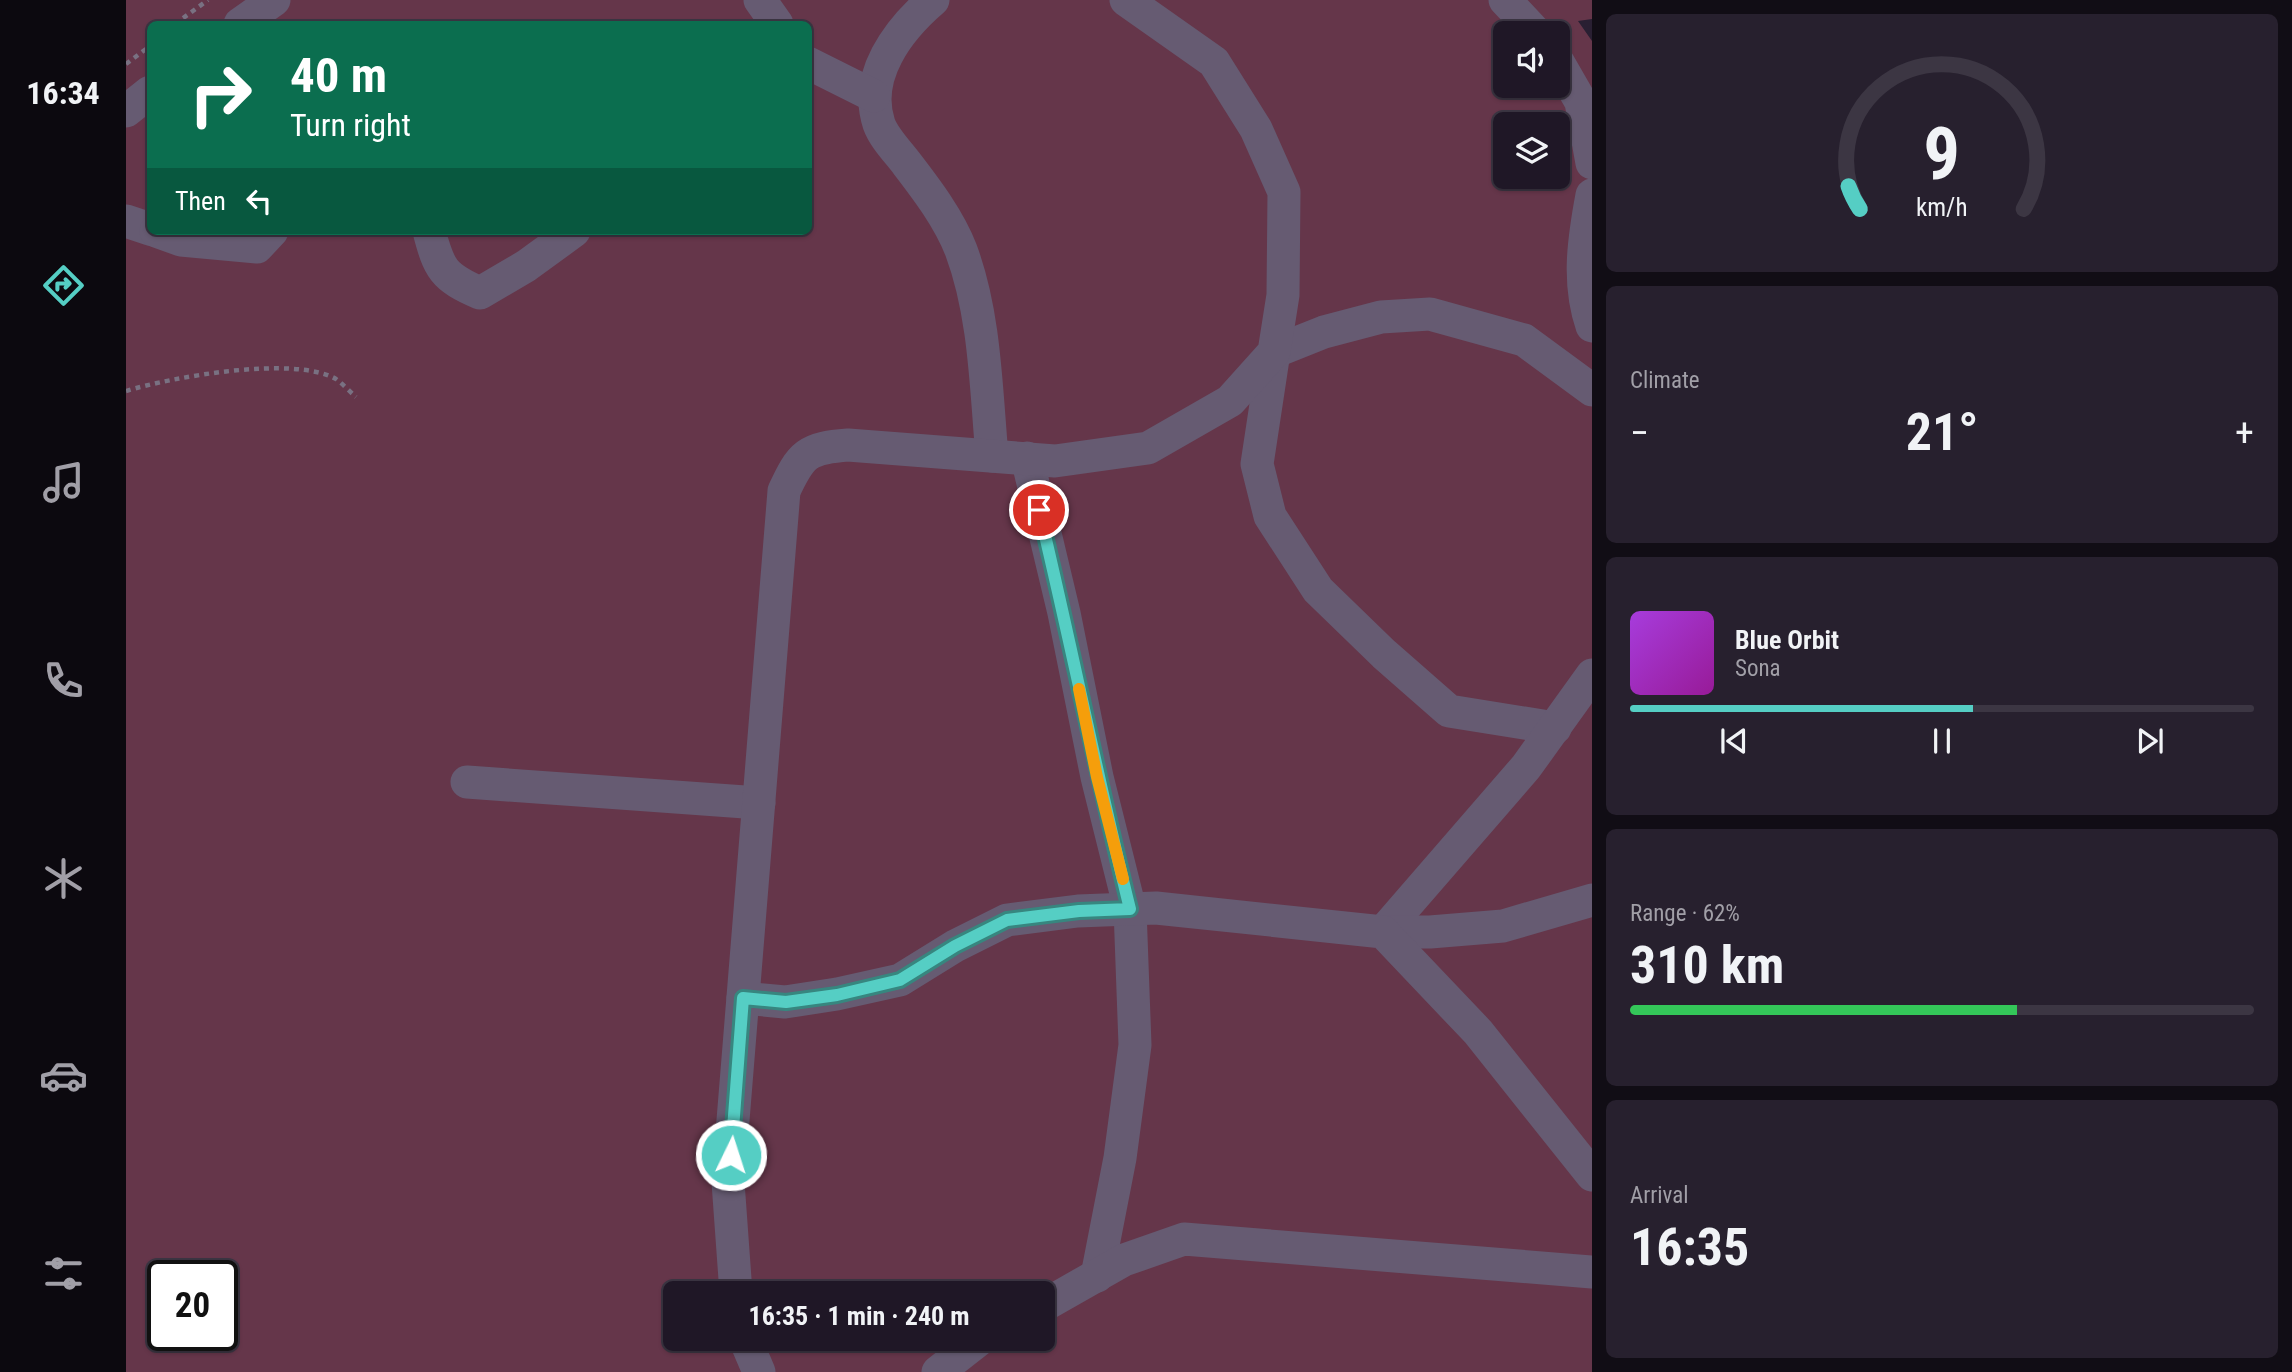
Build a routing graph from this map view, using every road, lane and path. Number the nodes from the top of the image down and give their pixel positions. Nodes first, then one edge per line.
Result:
1 (208, 0) edge
2 (274, 0) edge
3 (760, 0) edge
4 (933, 0) edge
5 (1126, 0) edge
6 (1505, 0) edge
7 (179, 21) edge
8 (244, 21) edge
9 (775, 21) edge
10 (1525, 21) edge
11 (147, 48) edge
12 (126, 64) edge
13 (812, 65) edge
14 (1570, 83) edge
15 (147, 94) edge
16 (874, 96) junction
17 (126, 111) edge
18 (1592, 163) edge
19 (1592, 195) edge
20 (126, 221) edge
21 (147, 228) edge
22 (167, 235) edge
23 (268, 235) edge
24 (430, 235) edge
25 (568, 235) edge
26 (1592, 326) edge
27 (1274, 352) junction
28 (1592, 390) edge
29 (126, 391) edge
30 (356, 397) dead end
31 (992, 456) junction
32 (1027, 458) junction
33 (1592, 675) edge
34 (1555, 728) junction
35 (467, 782) dead end
36 (759, 803) junction
37 (1592, 900) edge
38 (1130, 909) junction
39 (1383, 932) junction
40 (743, 998) junction
41 (1592, 1175) edge
42 (1592, 1272) edge
43 (1097, 1276) junction
44 (735, 1281) edge
45 (1055, 1299) edge
46 (750, 1351) edge
47 (965, 1351) edge
48 (760, 1372) edge
49 (939, 1372) edge

1 - 7 path
2 - 8 lane
3 - 9 lane
4 - 16 lane
5 - 27 lane
6 - 10 lane
11 - 12 path
13 - 16 lane
14 - 18 lane
15 - 17 lane
16 - 31 lane
19 - 26 lane
20 - 21 lane
22 - 23 lane
24 - 25 lane
27 - 28 lane
27 - 32 lane
27 - 34 lane
29 - 30 path
31 - 32 lane
31 - 36 lane
32 - 38 lane
33 - 34 lane
34 - 39 lane
35 - 36 lane
36 - 40 lane
37 - 39 lane
38 - 39 lane
38 - 40 lane
38 - 43 lane
39 - 41 lane
40 - 44 lane
42 - 43 lane
43 - 45 lane
46 - 48 lane
47 - 49 lane

